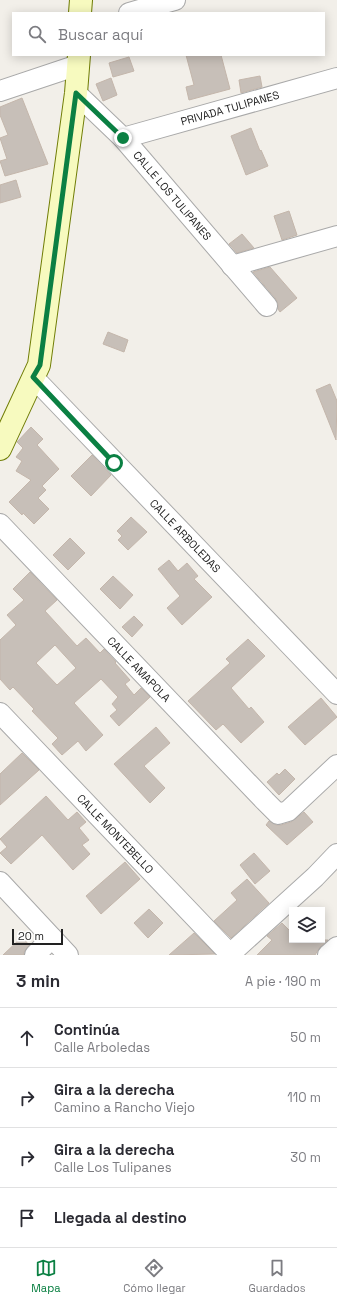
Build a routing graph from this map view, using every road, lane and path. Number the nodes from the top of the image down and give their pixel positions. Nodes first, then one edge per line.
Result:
1 (81, 0) edge
2 (175, 0) edge
3 (80, 12) edge
4 (133, 12) edge
5 (78, 60) edge
6 (337, 78) edge
7 (0, 91) edge
8 (76, 93) junction
9 (123, 138) junction
10 (337, 236) edge
11 (232, 266) junction
12 (267, 306) dead end
13 (33, 377) junction
14 (0, 449) edge
15 (0, 524) edge
16 (337, 694) edge
17 (0, 713) edge
18 (337, 765) edge
19 (337, 854) edge
20 (0, 882) edge
21 (52, 938) junction
22 (337, 947) edge
23 (35, 955) edge
24 (68, 955) edge
25 (230, 955) edge
26 (328, 955) edge

1 - 3 street
2 - 4 street
5 - 7 street
5 - 8 street
6 - 9 street, PRIVADA TULIPANES
8 - 9 street, CALLE LOS TULIPANES
8 - 13 street
9 - 11 street, CALLE LOS TULIPANES
10 - 11 street
11 - 12 street, CALLE LOS TULIPANES
13 - 14 street
13 - 16 street, CALLE ARBOLEDAS
15 - 18 street, CALLE AMAPOLA
17 - 25 street, CALLE MONTEBELLO
19 - 25 street
20 - 21 street
21 - 23 street
21 - 24 street
22 - 26 street

